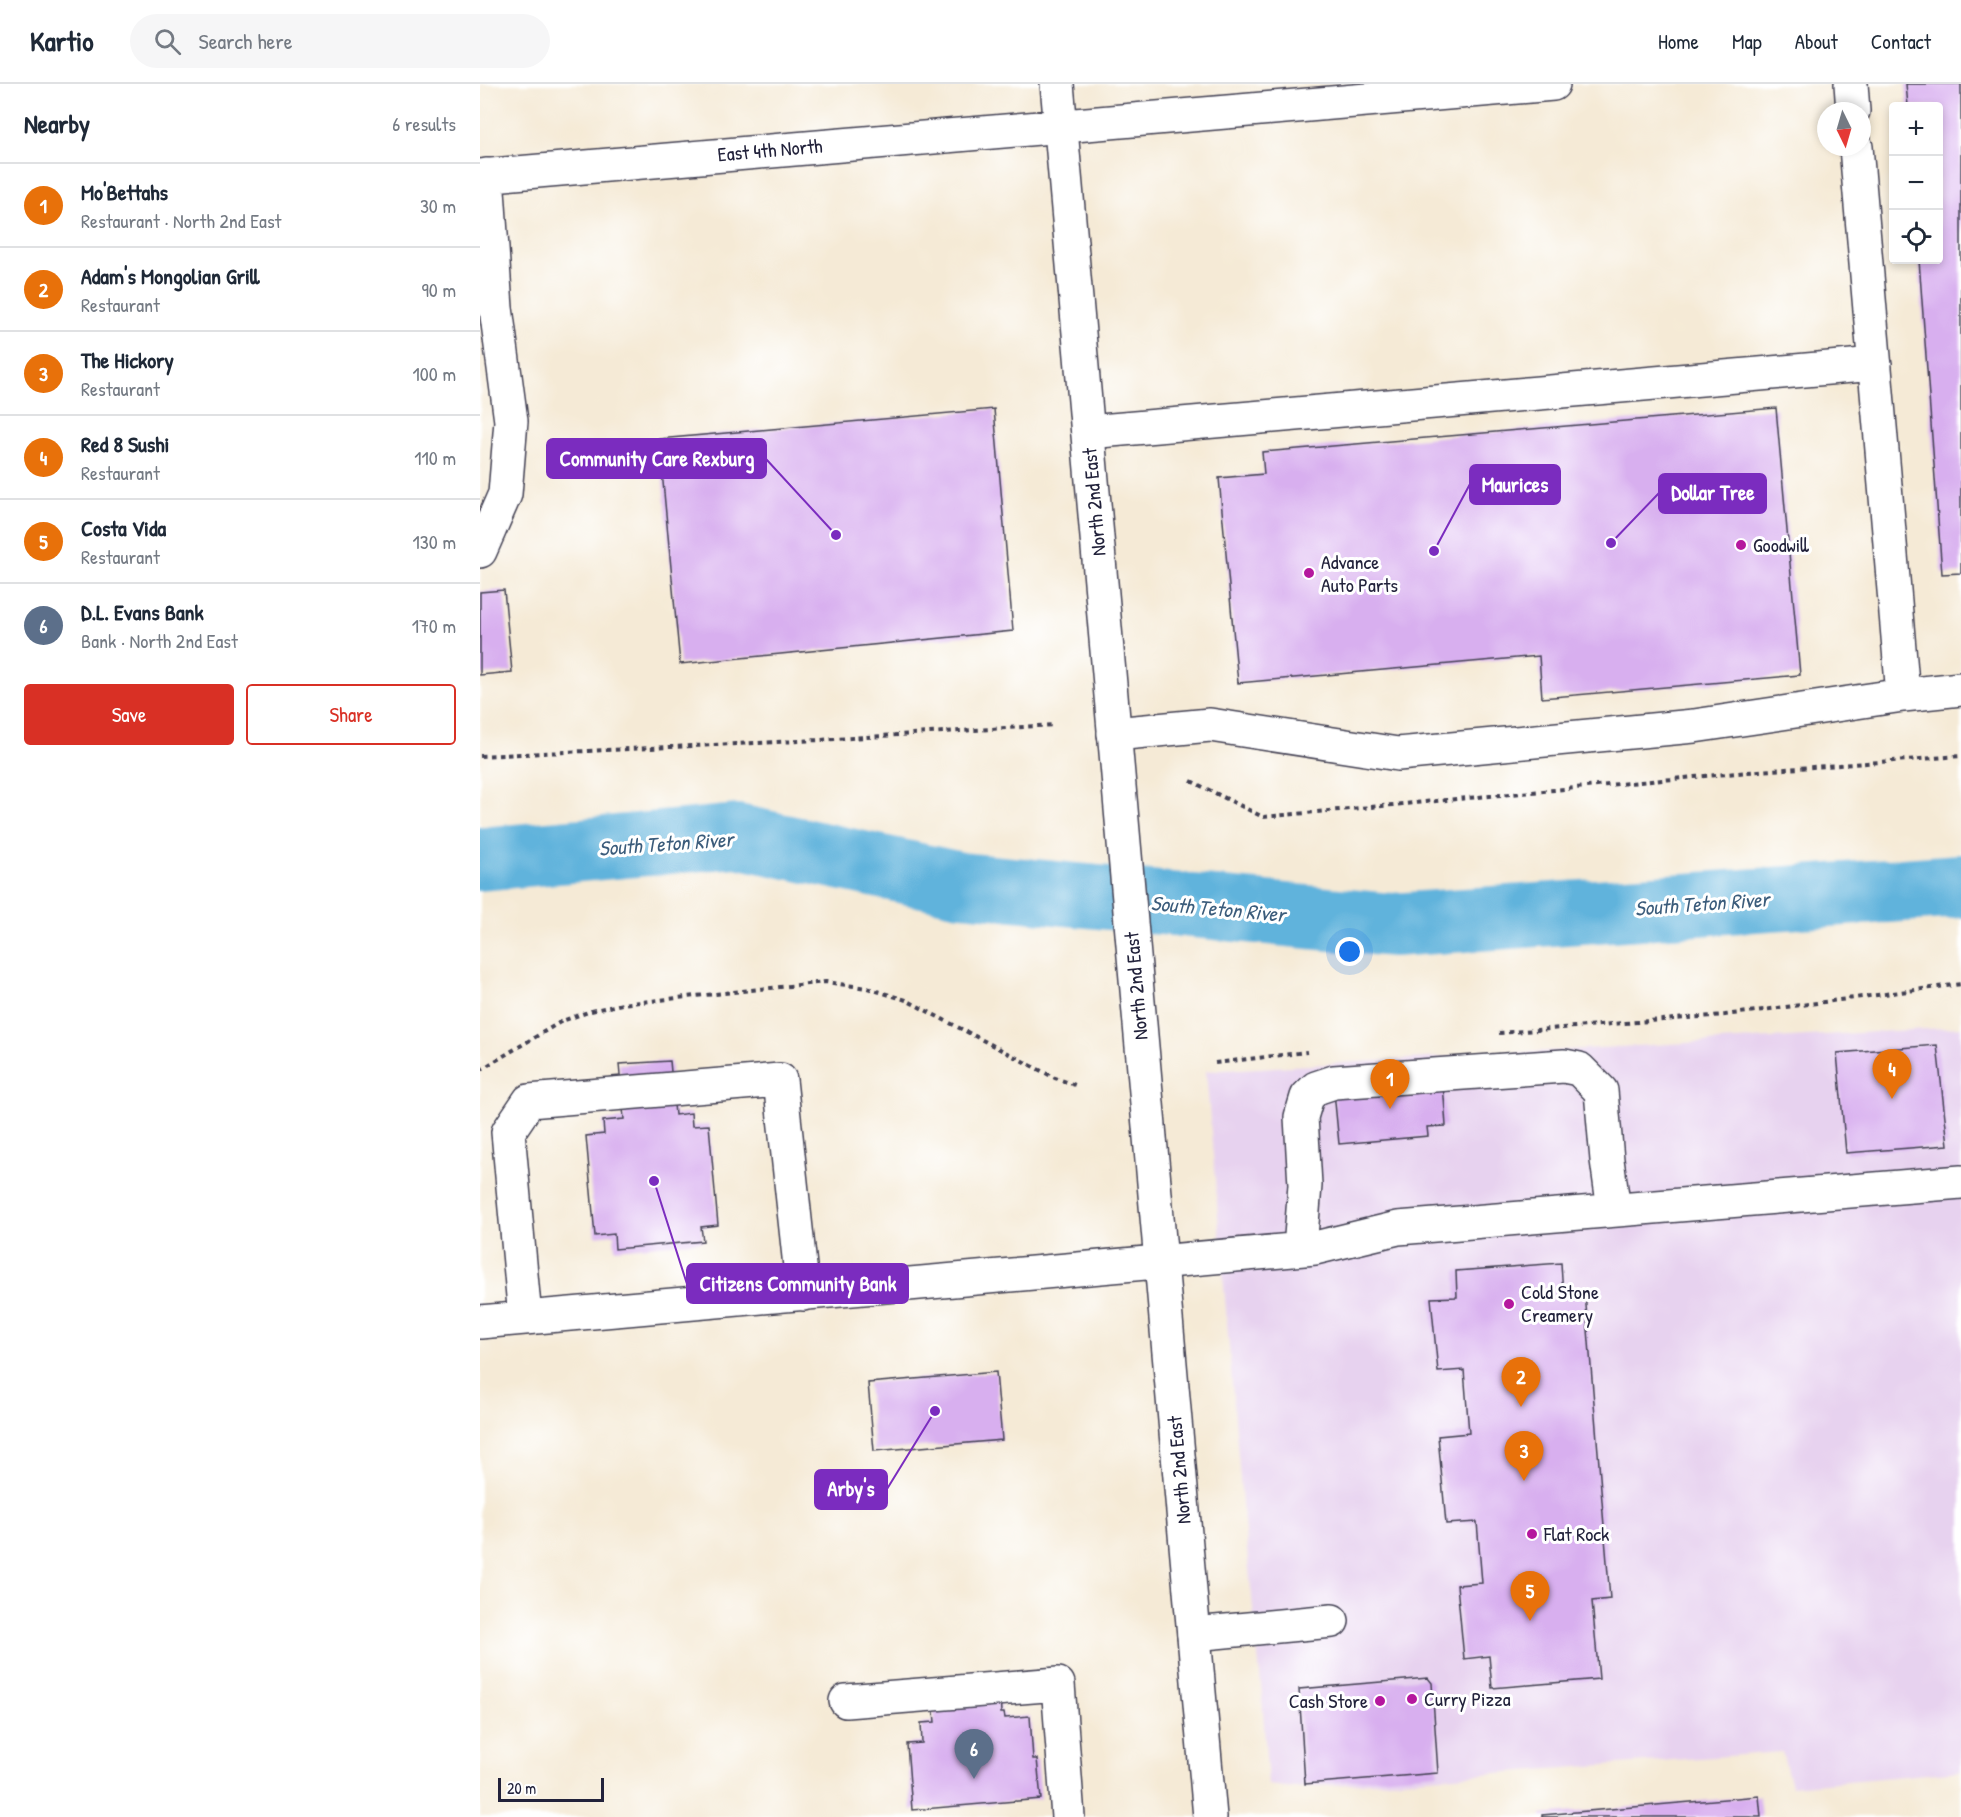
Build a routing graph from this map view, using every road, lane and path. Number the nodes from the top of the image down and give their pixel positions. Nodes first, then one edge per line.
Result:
1 (1057, 84) edge
2 (1553, 84) edge
3 (1851, 84) edge
4 (1227, 98) edge
5 (1852, 102) edge
6 (1060, 125) junction
7 (1857, 156) edge
8 (483, 175) edge
9 (1875, 364) junction
10 (1088, 432) junction
11 (480, 551) edge
12 (1961, 689) edge
13 (1904, 695) junction
14 (1053, 725) dead end
15 (1114, 734) junction
16 (480, 756) edge
17 (1961, 756) edge
18 (1191, 781) dead end
19 (1961, 984) edge
20 (1490, 1033) dead end
21 (1317, 1050) dead end
22 (1215, 1063) dead end
23 (480, 1070) edge
24 (1078, 1086) dead end
25 (1961, 1182) edge
26 (1614, 1210) junction
27 (1300, 1249) junction
28 (1161, 1261) junction
29 (803, 1294) junction
30 (525, 1318) junction
31 (480, 1322) edge
32 (1332, 1621) dead end
33 (1194, 1634) junction
34 (846, 1701) dead end
35 (1068, 1817) edge
36 (1210, 1817) edge

1 - 6 main road, North 2nd East
2 - 4 main road, East 4th North
3 - 5 main road
4 - 6 main road, East 4th North
6 - 8 main road, East 4th North
6 - 10 main road, North 2nd East
7 - 9 main road
8 - 11 main road
9 - 10 main road
9 - 13 main road
10 - 15 main road, North 2nd East
12 - 13 main road
13 - 15 main road
14 - 16 path
15 - 28 main road, North 2nd East
17 - 18 path
19 - 20 path
21 - 22 path
23 - 24 path
25 - 26 main road
26 - 27 main road
26 - 27 main road
27 - 28 main road
28 - 29 main road
28 - 33 main road, North 2nd East
29 - 30 main road
29 - 30 main road
30 - 31 main road
32 - 33 main road
33 - 36 main road, North 2nd East
34 - 35 main road

